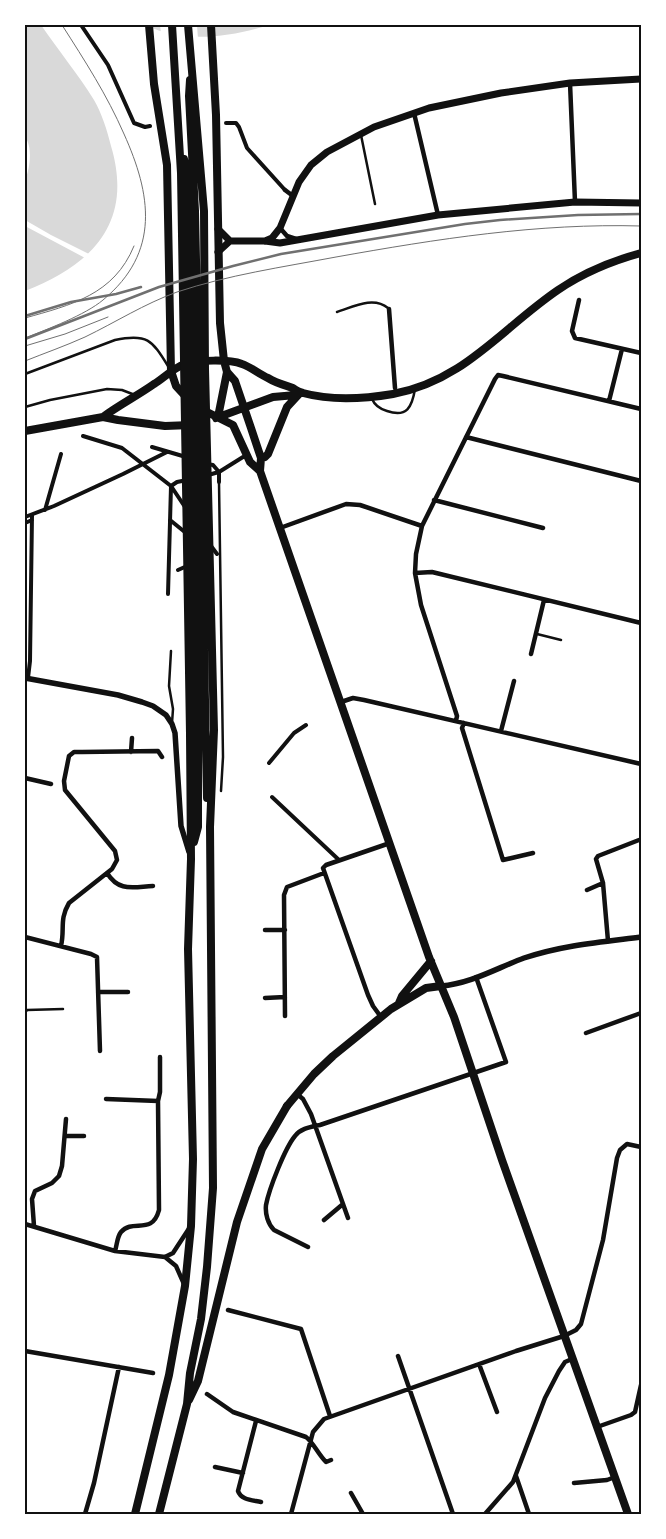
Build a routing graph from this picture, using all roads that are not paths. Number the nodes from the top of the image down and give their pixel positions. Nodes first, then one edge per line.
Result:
1 (81, 25) edge
2 (149, 25) edge
3 (172, 25) edge
4 (188, 25) edge
5 (211, 25) edge
6 (190, 63) junction
7 (641, 79) edge
8 (570, 83) junction
9 (414, 113) junction
10 (226, 123) dead end
11 (150, 126) dead end
12 (360, 134) junction
13 (285, 190) joint
14 (293, 196) junction
15 (575, 202) junction
16 (641, 203) edge
17 (375, 204) dead end
18 (438, 215) junction
19 (280, 228) junction
20 (218, 229) junction
21 (297, 239) junction
22 (230, 241) junction
23 (263, 241) junction
24 (218, 252) junction
25 (641, 253) edge
26 (579, 300) dead end
27 (389, 309) joint
28 (337, 312) dead end
29 (622, 349) junction
30 (641, 353) edge
31 (224, 361) junction
32 (171, 371) junction
33 (227, 372) junction
34 (25, 374) edge
35 (395, 388) dead end
36 (415, 388) junction
37 (298, 394) junction
38 (136, 395) junction
39 (372, 400) junction
40 (609, 401) junction
41 (25, 407) edge
42 (244, 407) junction
43 (641, 409) edge
44 (102, 417) junction
45 (218, 417) junction
46 (25, 432) edge
47 (82, 436) dead end
48 (466, 437) junction
49 (152, 447) dead end
50 (167, 452) junction
51 (61, 454) dead end
52 (246, 456) junction
53 (261, 458) junction
54 (143, 465) junction
55 (260, 471) junction
56 (219, 472) junction
57 (641, 481) edge
58 (220, 482) joint
59 (171, 486) junction
60 (434, 500) junction
61 (45, 510) junction
62 (25, 517) edge
63 (32, 518) junction
64 (170, 520) junction
65 (25, 523) edge
66 (422, 526) junction
67 (280, 528) junction
68 (543, 528) dead end
69 (217, 543) dead end
70 (200, 544) junction
71 (210, 544) junction
72 (217, 554) junction
73 (178, 570) dead end
74 (415, 573) junction
75 (168, 594) dead end
76 (544, 600) junction
77 (641, 623) edge
78 (537, 634) junction
79 (561, 640) dead end
80 (171, 651) dead end
81 (531, 654) dead end
82 (26, 678) edge
83 (514, 681) dead end
84 (340, 702) junction
85 (456, 721) junction
86 (464, 723) junction
87 (172, 724) junction
88 (306, 725) dead end
89 (501, 731) junction
90 (198, 733) junction
91 (132, 738) dead end
92 (131, 752) junction
93 (162, 756) dead end
94 (269, 763) dead end
95 (641, 764) edge
96 (25, 778) edge
97 (51, 784) dead end
98 (221, 791) dead end
99 (272, 797) dead end
100 (210, 828) junction
101 (639, 840) dead end
102 (390, 843) junction
103 (534, 853) dead end
104 (191, 859) junction
105 (339, 860) junction
106 (324, 870) junction
107 (107, 873) junction
108 (603, 883) junction
109 (153, 886) dead end
110 (586, 890) dead end
111 (264, 930) dead end
112 (284, 930) junction
113 (25, 937) edge
114 (641, 937) edge
115 (608, 941) junction
116 (61, 946) junction
117 (431, 961) junction
118 (476, 977) junction
119 (441, 986) junction
120 (98, 992) junction
121 (128, 992) dead end
122 (285, 997) junction
123 (265, 998) dead end
124 (399, 1003) junction
125 (63, 1009) dead end
126 (25, 1013) edge
127 (641, 1013) edge
128 (285, 1016) dead end
129 (381, 1017) junction
130 (586, 1033) dead end
131 (100, 1051) dead end
132 (160, 1057) dead end
133 (472, 1073) junction
134 (297, 1094) junction
135 (106, 1099) dead end
136 (158, 1101) junction
137 (66, 1119) dead end
138 (316, 1126) junction
139 (66, 1136) junction
140 (84, 1136) dead end
141 (641, 1148) edge
142 (343, 1204) junction
143 (348, 1218) dead end
144 (324, 1220) dead end
145 (25, 1224) edge
146 (34, 1226) junction
147 (191, 1226) junction
148 (308, 1247) dead end
149 (115, 1251) junction
150 (165, 1257) junction
151 (185, 1286) junction
152 (228, 1310) dead end
153 (564, 1336) junction
154 (25, 1351) edge
155 (398, 1356) dead end
156 (572, 1359) junction
157 (480, 1364) junction
158 (119, 1367) junction
159 (153, 1373) dead end
160 (641, 1385) edge
161 (410, 1389) junction
162 (207, 1394) dead end
163 (187, 1404) junction
164 (497, 1412) dead end
165 (330, 1416) junction
166 (256, 1421) junction
167 (597, 1427) junction
168 (310, 1440) junction
169 (330, 1460) dead end
170 (215, 1466) dead end
171 (243, 1473) junction
172 (516, 1474) junction
173 (615, 1477) junction
174 (574, 1483) dead end
175 (351, 1493) dead end
176 (261, 1502) dead end
177 (85, 1514) edge
178 (135, 1514) edge
179 (159, 1514) edge
180 (291, 1514) edge
181 (363, 1514) edge
182 (453, 1514) edge
183 (485, 1514) edge
184 (529, 1514) edge
185 (628, 1514) edge

1 - 11 street
2 - 32 main road
3 - 90 main road
4 - 6 main road
5 - 20 main road
6 - 90 main road
6 - 100 main road
7 - 8 main road
8 - 9 main road
8 - 15 street
9 - 12 main road
9 - 18 street
10 - 13 street
12 - 14 main road
12 - 17 lane
13 - 14 street
14 - 19 main road
15 - 16 main road
15 - 18 main road
18 - 21 main road
19 - 21 street
19 - 23 main road
20 - 22 main road
20 - 24 main road
21 - 23 main road
22 - 23 main road
22 - 24 main road
24 - 31 main road
25 - 36 main road
26 - 29 street
27 - 28 lane
27 - 35 street
29 - 30 street
29 - 40 street
31 - 32 main road
31 - 33 main road
31 - 37 main road
32 - 34 lane
32 - 38 main road
32 - 45 main road
33 - 42 main road
33 - 45 main road
36 - 39 main road
36 - 39 lane
37 - 39 main road
37 - 42 main road
37 - 53 main road
38 - 41 lane
38 - 44 main road
40 - 43 street
40 - 48 street
42 - 45 main road
42 - 53 main road
44 - 45 main road
44 - 46 main road
45 - 52 main road
47 - 54 street
48 - 57 street
48 - 60 street
49 - 50 street
50 - 54 street
50 - 56 street
51 - 61 street
52 - 55 main road
52 - 56 street
53 - 55 main road
54 - 59 street
54 - 61 street
55 - 67 main road
56 - 58 street
56 - 59 street
58 - 98 lane
59 - 64 street
59 - 71 street
60 - 66 street
60 - 68 street
61 - 63 street
62 - 63 street
63 - 65 street
63 - 82 street
64 - 70 street
64 - 75 street
66 - 67 street
66 - 74 street
67 - 84 main road
69 - 71 street
70 - 71 street
70 - 72 street
71 - 72 street
72 - 73 street
74 - 76 street
74 - 85 street
76 - 77 street
76 - 78 street
78 - 79 lane
78 - 81 street
80 - 87 lane
82 - 87 street
83 - 89 street
84 - 85 street
84 - 102 main road
85 - 86 street
86 - 89 street
86 - 103 street
87 - 104 street
88 - 94 street
89 - 95 street
90 - 100 main road
90 - 104 main road
91 - 92 street
92 - 93 street
92 - 107 street
96 - 97 street
99 - 105 street
100 - 163 main road
101 - 108 street
102 - 105 street
102 - 117 main road
104 - 147 main road
105 - 106 street
106 - 112 street
106 - 129 street
107 - 109 street
107 - 116 street
108 - 110 street
108 - 115 street
111 - 112 street
112 - 122 street
113 - 116 street
114 - 115 street
115 - 118 street
116 - 120 street
117 - 119 main road
117 - 124 main road
118 - 119 street
118 - 133 street
119 - 124 main road
119 - 133 main road
120 - 121 street
120 - 131 street
122 - 123 street
122 - 128 street
124 - 129 main road
125 - 126 lane
127 - 130 street
129 - 134 main road
132 - 136 street
133 - 138 street
133 - 153 main road
134 - 138 street
134 - 163 main road
135 - 136 street
136 - 149 street
137 - 139 street
138 - 142 street
138 - 148 street
139 - 140 street
139 - 146 street
141 - 153 street
142 - 143 street
142 - 144 street
145 - 146 street
146 - 149 street
147 - 150 street
147 - 151 main road
149 - 150 street
150 - 151 street
151 - 178 main road
152 - 165 street
153 - 156 main road
153 - 157 street
154 - 158 street
155 - 161 street
156 - 167 main road
156 - 172 street
157 - 161 street
157 - 164 street
158 - 159 street
158 - 177 street
160 - 167 street
161 - 165 street
161 - 182 street
162 - 166 street
163 - 179 main road
165 - 168 street
166 - 168 street
166 - 171 street
167 - 173 main road
168 - 169 street
168 - 180 street
170 - 171 street
171 - 176 street
172 - 183 street
172 - 184 street
173 - 174 street
173 - 185 main road
175 - 181 street

